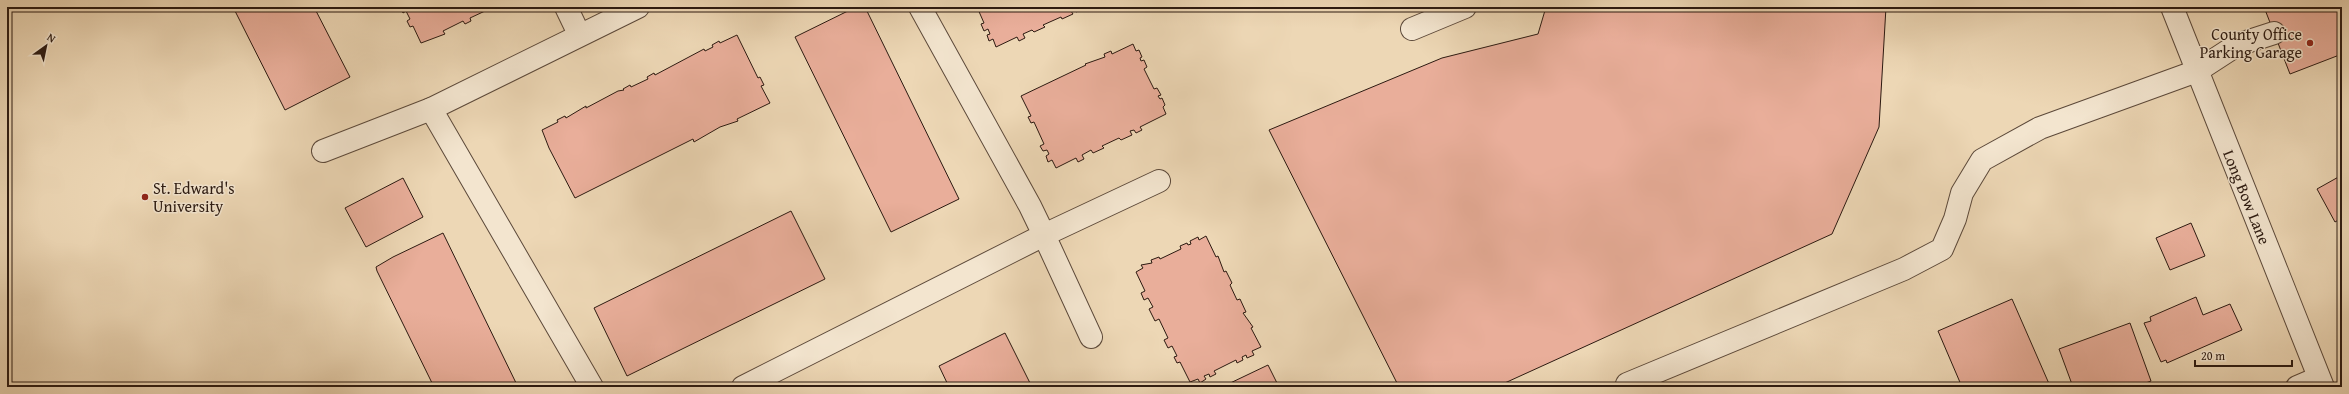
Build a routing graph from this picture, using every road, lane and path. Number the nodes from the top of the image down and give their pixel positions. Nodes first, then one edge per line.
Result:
1 (566, 7) edge
2 (638, 7) edge
3 (920, 7) edge
4 (1465, 7) edge
5 (2172, 7) edge
6 (1412, 29) dead end
7 (2274, 33) dead end
8 (579, 34) junction
9 (2197, 71) junction
10 (431, 109) junction
11 (324, 151) dead end
12 (1158, 181) dead end
13 (1044, 235) junction
14 (1091, 337) dead end
15 (2321, 382) edge
16 (1627, 384) dead end
17 (592, 387) edge
18 (743, 387) edge
19 (2296, 387) edge

1 - 8 street
2 - 8 street
3 - 13 street
4 - 6 street
5 - 9 street, Long Bow Lane
7 - 9 street
8 - 10 street
9 - 15 street, Long Bow Lane
9 - 16 street
10 - 11 street
10 - 17 street
12 - 13 street
13 - 14 street
13 - 18 street
15 - 19 street

